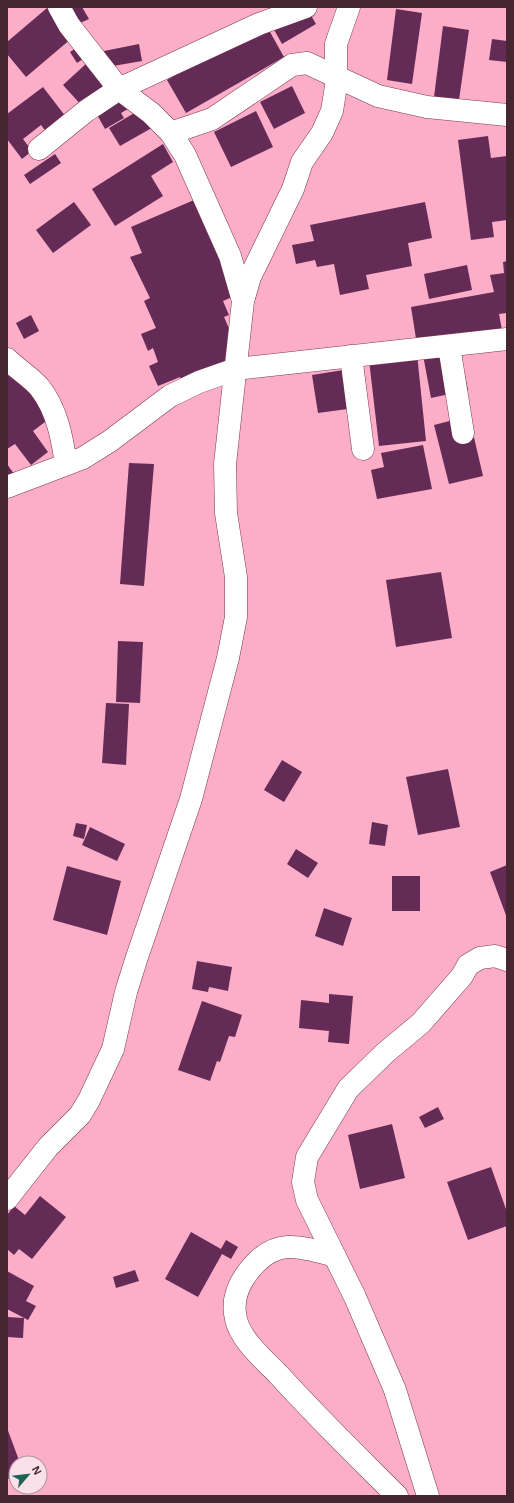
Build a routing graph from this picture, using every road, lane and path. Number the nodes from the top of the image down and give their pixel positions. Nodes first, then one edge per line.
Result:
1 (60, 7) edge
2 (306, 7) edge
3 (349, 7) edge
4 (336, 75) junction
5 (119, 90) junction
6 (507, 115) edge
7 (171, 134) junction
8 (39, 149) dead end
9 (243, 301) junction
10 (507, 339) edge
11 (449, 346) junction
12 (351, 356) junction
13 (7, 359) edge
14 (236, 369) junction
15 (463, 433) dead end
16 (363, 449) dead end
17 (66, 464) junction
18 (7, 487) edge
19 (507, 960) edge
20 (7, 1199) edge
21 (335, 1256) junction
22 (397, 1496) edge
23 (428, 1496) edge

1 - 5 street
2 - 5 street
3 - 4 street
4 - 6 street
4 - 7 street
4 - 9 street
5 - 7 street
5 - 8 street
7 - 9 street
9 - 14 street
10 - 11 street
11 - 12 street
11 - 15 street
12 - 14 street
12 - 16 street
13 - 17 street
14 - 17 street
14 - 20 street
17 - 18 street
19 - 21 street
21 - 22 street
21 - 23 street

